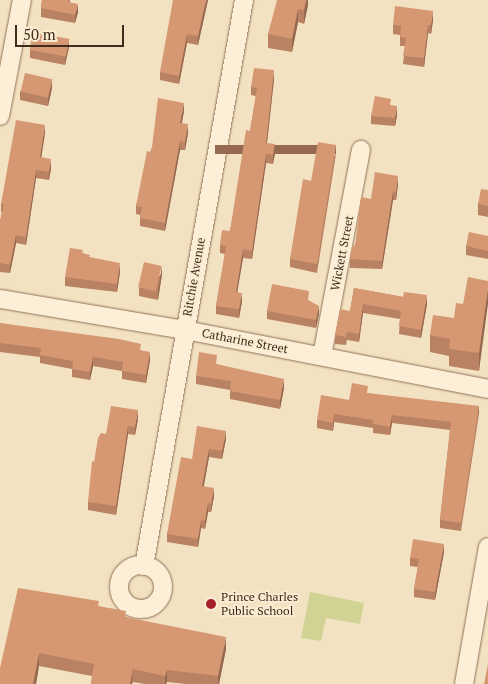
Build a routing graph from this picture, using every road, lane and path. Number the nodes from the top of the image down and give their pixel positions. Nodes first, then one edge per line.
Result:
1 (22, 0) edge
2 (244, 0) edge
3 (0, 116) edge
4 (361, 150) dead end
5 (0, 299) edge
6 (185, 330) junction
7 (322, 356) junction
8 (488, 389) edge
9 (488, 547) edge
10 (144, 560) dead end
11 (464, 684) edge

1 - 3 street
2 - 6 street, Ritchie Avenue
4 - 7 street, Wickett Street
5 - 6 street, Catharine Street
6 - 7 street, Catharine Street
6 - 10 street, Ritchie Avenue
7 - 8 street, Catharine Street
9 - 11 street

